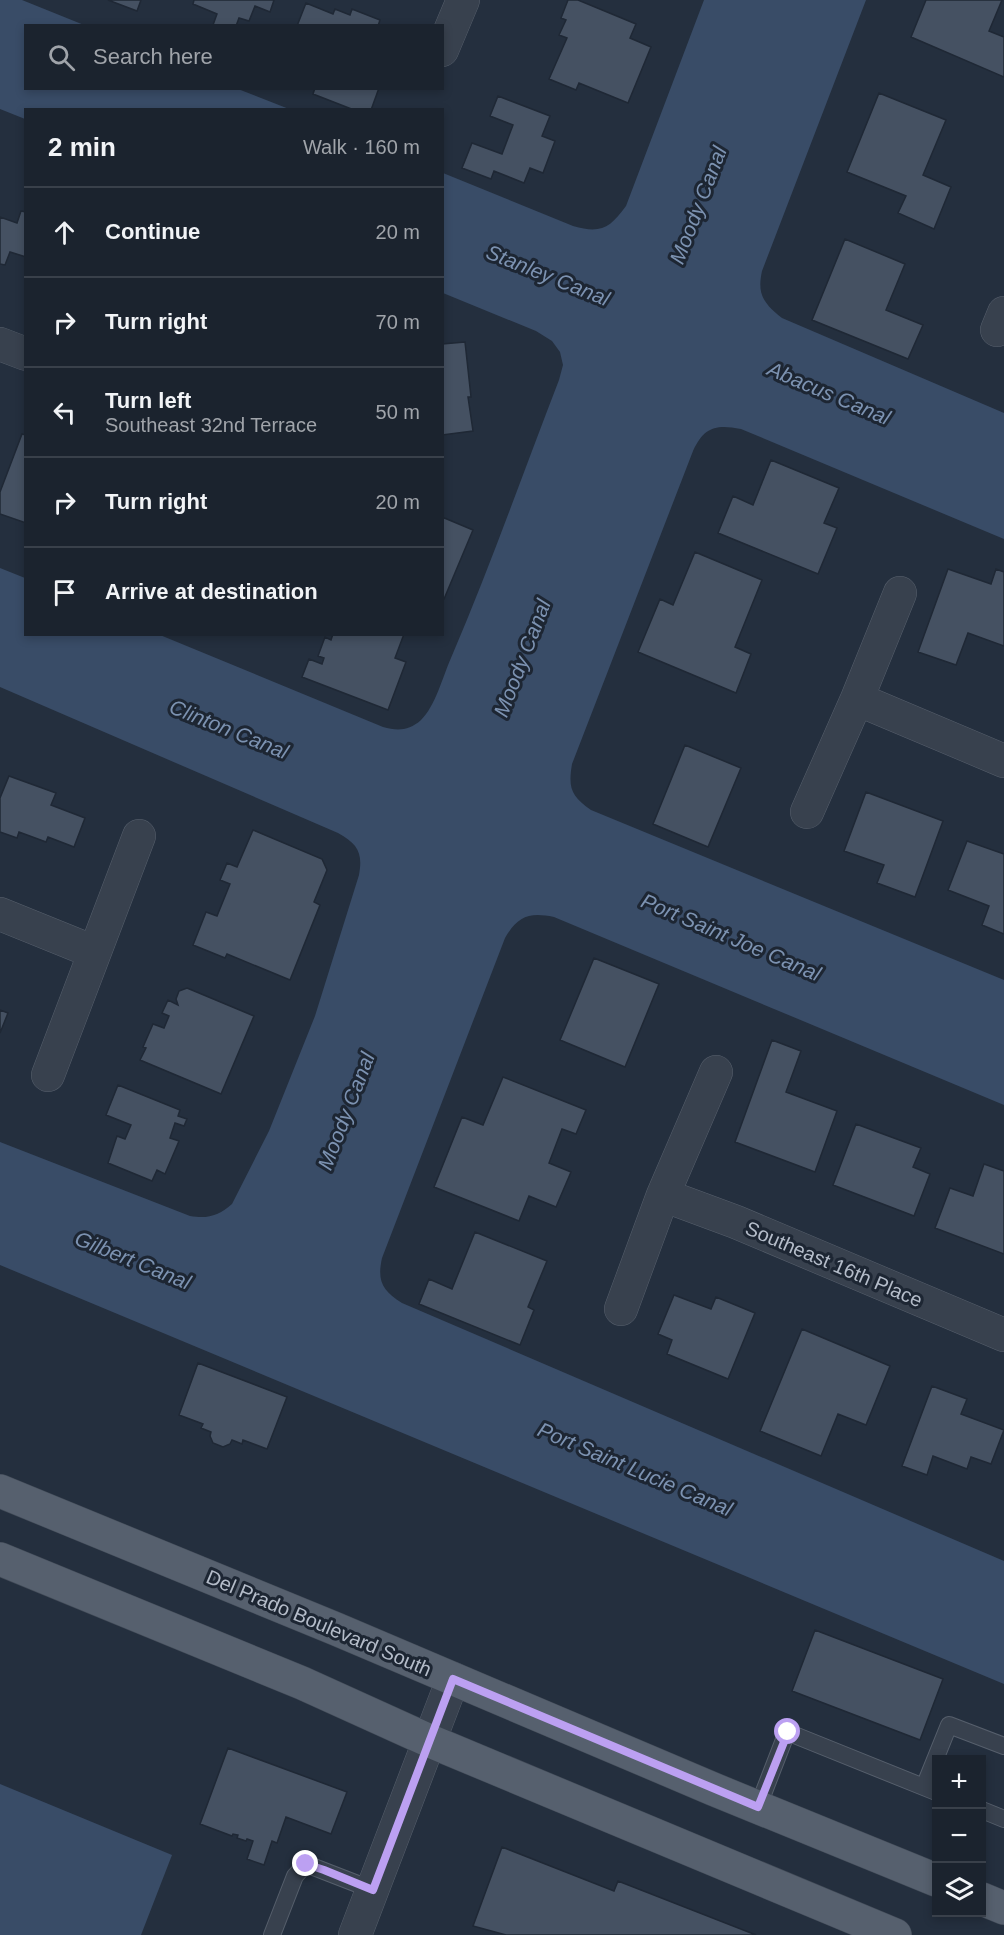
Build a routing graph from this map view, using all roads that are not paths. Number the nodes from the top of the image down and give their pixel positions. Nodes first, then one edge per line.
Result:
1 (463, 0) edge
2 (444, 45) edge
3 (0, 344) edge
4 (24, 353) edge
5 (900, 593) dead end
6 (857, 699) junction
7 (1004, 761) edge
8 (807, 812) dead end
9 (139, 836) dead end
10 (0, 914) edge
11 (94, 952) junction
12 (716, 1072) dead end
13 (48, 1075) dead end
14 (663, 1194) junction
15 (621, 1309) dead end
16 (1004, 1335) edge
17 (0, 1491) edge
18 (0, 1558) edge
19 (453, 1679) junction
20 (430, 1741) junction
21 (1004, 1746) edge
22 (930, 1789) edge
23 (758, 1807) junction
24 (986, 1812) edge
25 (1004, 1819) edge
26 (932, 1878) edge
27 (373, 1890) junction
28 (986, 1901) edge
29 (1004, 1908) edge
30 (888, 1934) edge
31 (272, 1935) edge
32 (355, 1935) edge

1 - 2 street
3 - 4 street
5 - 6 street
6 - 7 street
6 - 8 street
9 - 11 street
10 - 11 street
11 - 13 street
12 - 14 street
14 - 15 street
14 - 16 street, Southeast 16th Place
17 - 19 main road, Del Prado Boulevard South
18 - 20 main road
19 - 20 street
19 - 23 main road, Del Prado Boulevard South
20 - 27 street
20 - 30 main road
21 - 22 lane
22 - 23 lane
23 - 26 main road, Del Prado Boulevard South
24 - 25 lane
27 - 31 lane
27 - 32 street
28 - 29 main road

